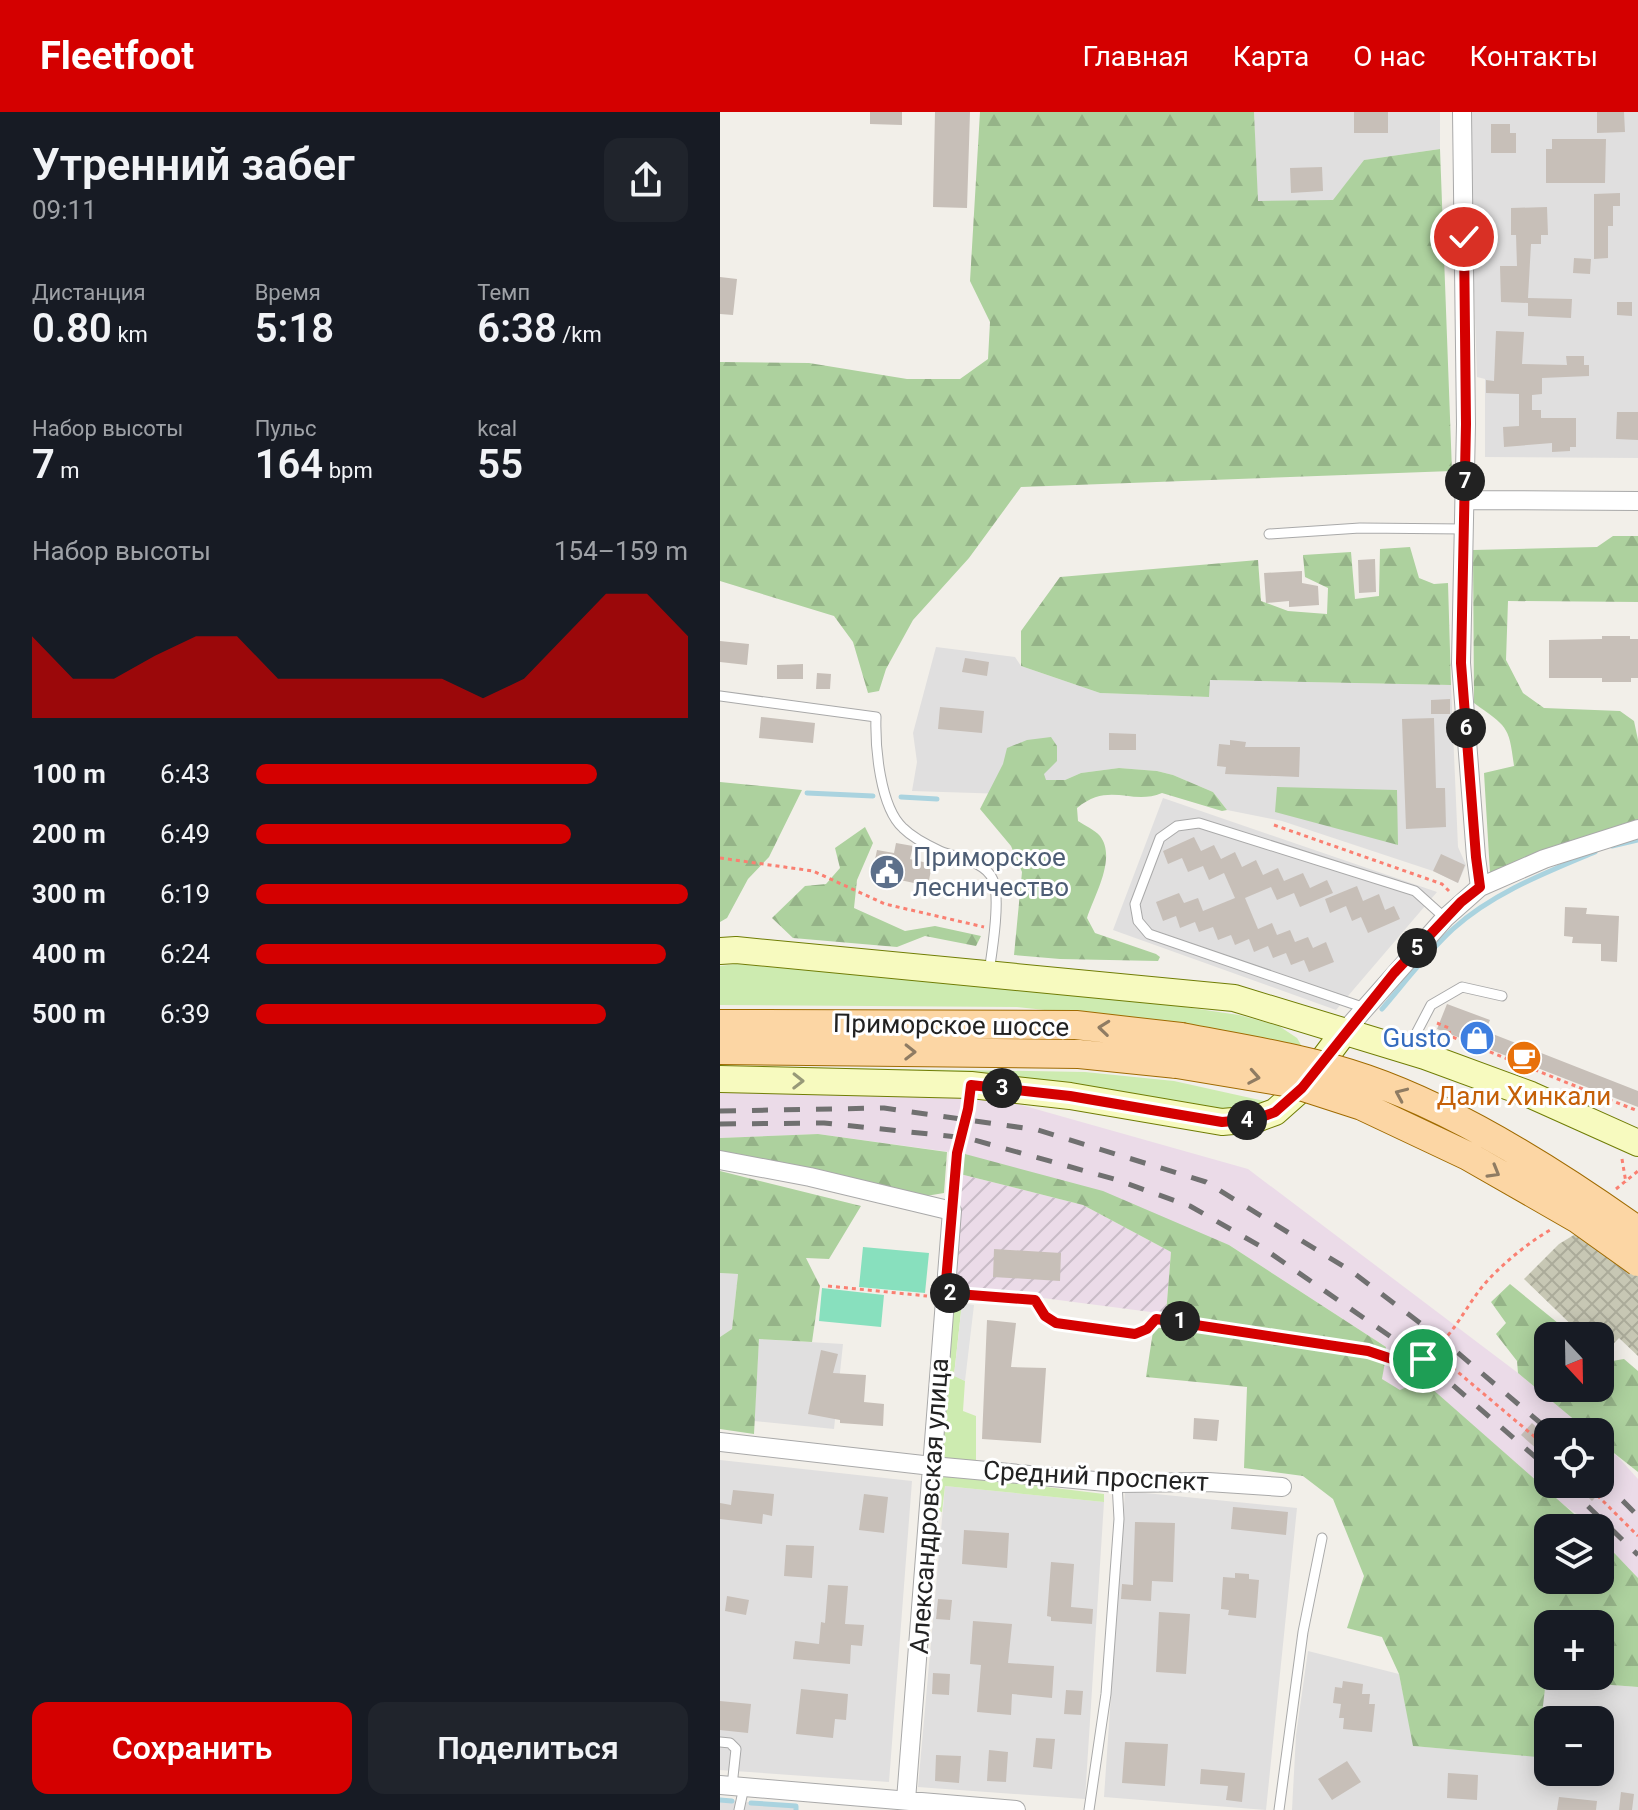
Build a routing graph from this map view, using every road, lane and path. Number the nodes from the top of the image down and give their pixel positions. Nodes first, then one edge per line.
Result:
1 (1462, 112) edge
2 (1465, 500) junction
3 (1638, 501) edge
4 (1464, 529) junction
5 (1269, 534) dead end
6 (720, 696) edge
7 (1274, 825) dead end
8 (1638, 829) edge
9 (720, 858) edge
10 (1480, 887) junction
11 (1461, 902) junction
12 (1445, 918) junction
13 (996, 930) junction
14 (720, 951) edge
15 (989, 973) junction
16 (1502, 996) dead end
17 (1365, 1008) junction
18 (1423, 1017) junction
19 (720, 1024) edge
20 (1344, 1032) junction
21 (720, 1050) edge
22 (1179, 1050) junction
23 (1408, 1050) junction
24 (720, 1079) edge
25 (971, 1085) junction
26 (1638, 1111) edge
27 (1638, 1143) edge
28 (957, 1153) joint
29 (720, 1160) edge
30 (1638, 1171) edge
31 (1614, 1190) dead end
32 (952, 1211) junction
33 (1558, 1225) dead end
34 (1638, 1231) edge
35 (1638, 1262) edge
36 (828, 1286) dead end
37 (945, 1295) junction
38 (1119, 1331) joint
39 (1434, 1352) junction
40 (1534, 1436) edge
41 (720, 1442) edge
42 (932, 1466) junction
43 (1117, 1483) junction
44 (1282, 1487) dead end
45 (1600, 1498) edge
46 (1638, 1536) edge
47 (1322, 1538) dead end
48 (720, 1742) edge
49 (732, 1786) edge
50 (906, 1800) junction
51 (808, 1801) edge
52 (739, 1810) edge
53 (1016, 1810) edge
54 (1089, 1810) edge
55 (1279, 1810) edge

1 - 2 street
2 - 3 street
2 - 4 street
4 - 5 lane
4 - 10 street
6 - 13 lane
7 - 11 path
8 - 10 street
9 - 13 path
10 - 11 street
11 - 12 street
12 - 17 street
12 - 17 lane
13 - 15 lane
14 - 15 street
15 - 20 street
16 - 18 lane
17 - 20 street
18 - 23 lane
18 - 26 path
22 -> 19 main road, Приморское шоссе
20 - 23 street
20 - 25 street
21 -> 22 main road, Приморское шоссе
34 -> 22 main road, bridge
22 -> 35 main road, bridge
23 - 27 street
24 -> 25 street
25 - 28 path
28 - 32 lane
29 - 32 street
30 - 31 path
32 - 37 street, Александровская улица
33 - 39 path
36 - 37 path
37 - 38 lane
37 - 42 street, Александровская улица
38 - 39 path
39 - 40 path
41 - 42 street, Средний проспект
42 - 43 street, Средний проспект
42 - 50 street, Александровская улица
43 - 44 street, Средний проспект
43 - 54 lane
45 - 46 path
47 - 55 lane
48 - 49 lane
49 - 51 street
49 - 52 lane
50 - 51 street
50 - 53 street

